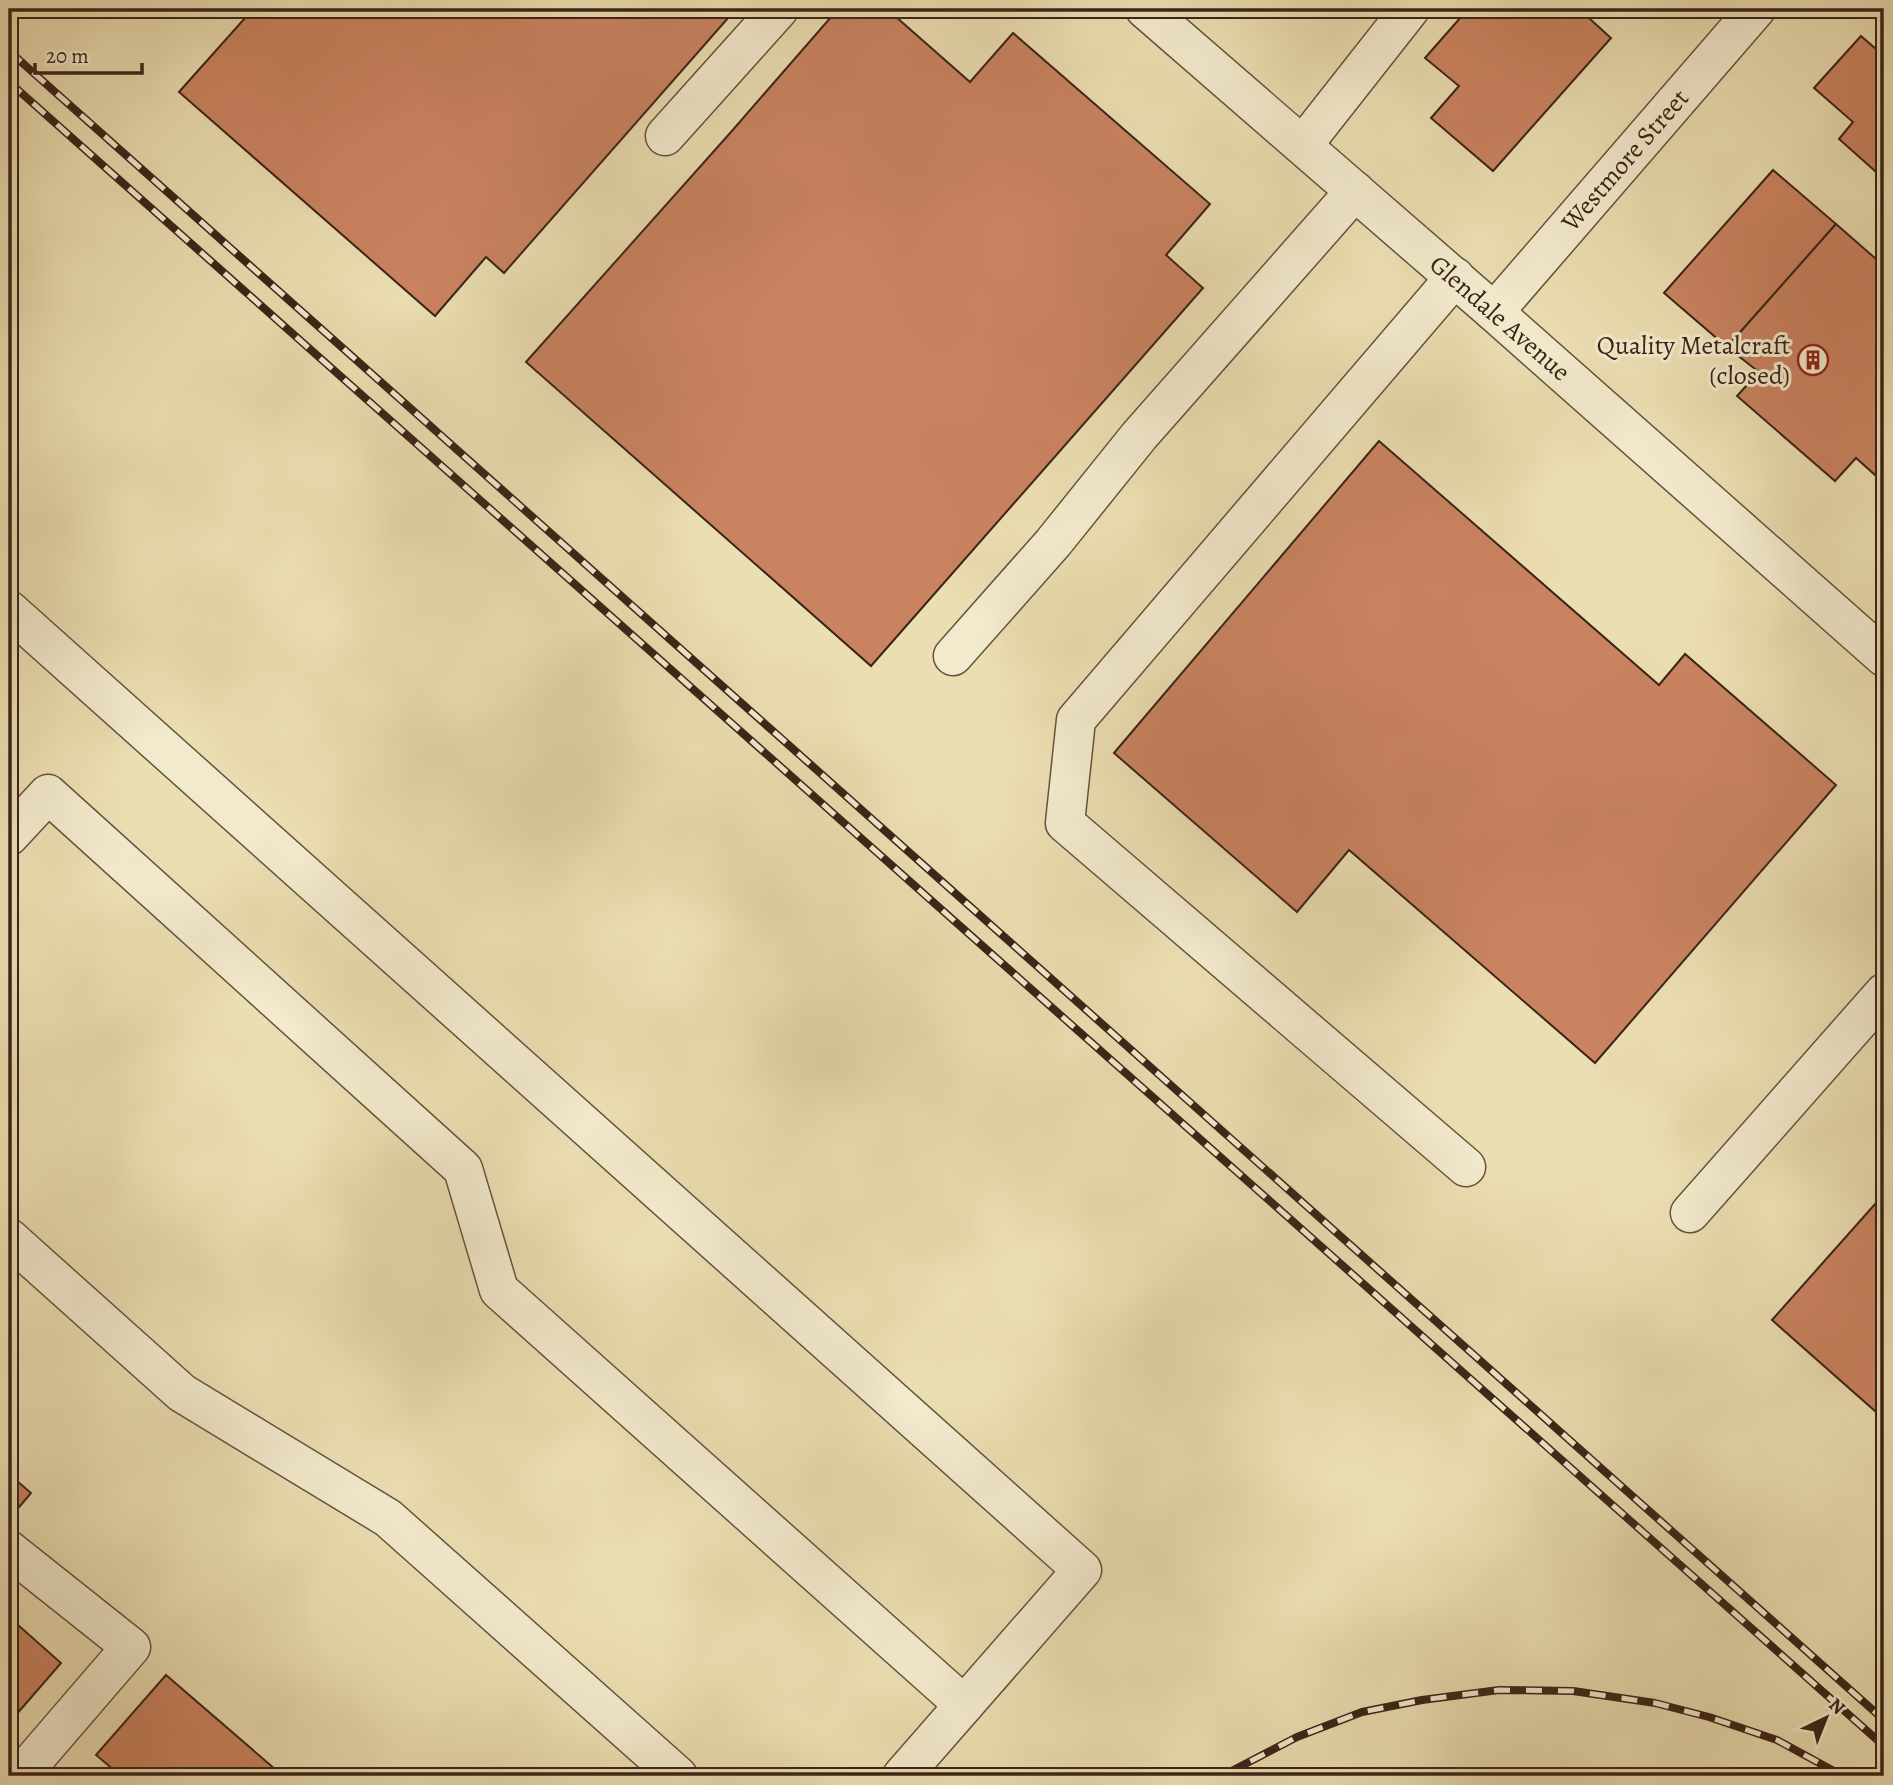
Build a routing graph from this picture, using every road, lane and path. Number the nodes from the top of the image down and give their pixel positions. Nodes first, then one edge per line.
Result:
1 (779, 9) edge
2 (1145, 9) edge
3 (1410, 9) edge
4 (1741, 14) edge
5 (665, 136) dead end
6 (1303, 145) junction
7 (1355, 191) junction
8 (1455, 278) junction
9 (1494, 312) junction
10 (9, 610) edge
11 (953, 656) dead end
12 (1884, 657) edge
13 (9, 836) edge
14 (1884, 993) edge
15 (1466, 1167) dead end
16 (1690, 1213) dead end
17 (9, 1238) edge
18 (9, 1550) edge
19 (964, 1705) junction
20 (20, 1776) edge
21 (678, 1776) edge
22 (902, 1776) edge

1 - 5 street
2 - 6 street, Glendale Avenue
3 - 6 street
4 - 9 street, Westmore Street
6 - 7 street, Glendale Avenue
7 - 8 street, Glendale Avenue
7 - 11 street
8 - 9 street, Glendale Avenue
8 - 15 street
9 - 12 street, Glendale Avenue
10 - 19 street
13 - 19 street
14 - 16 street
17 - 21 street
18 - 20 street
19 - 22 street

